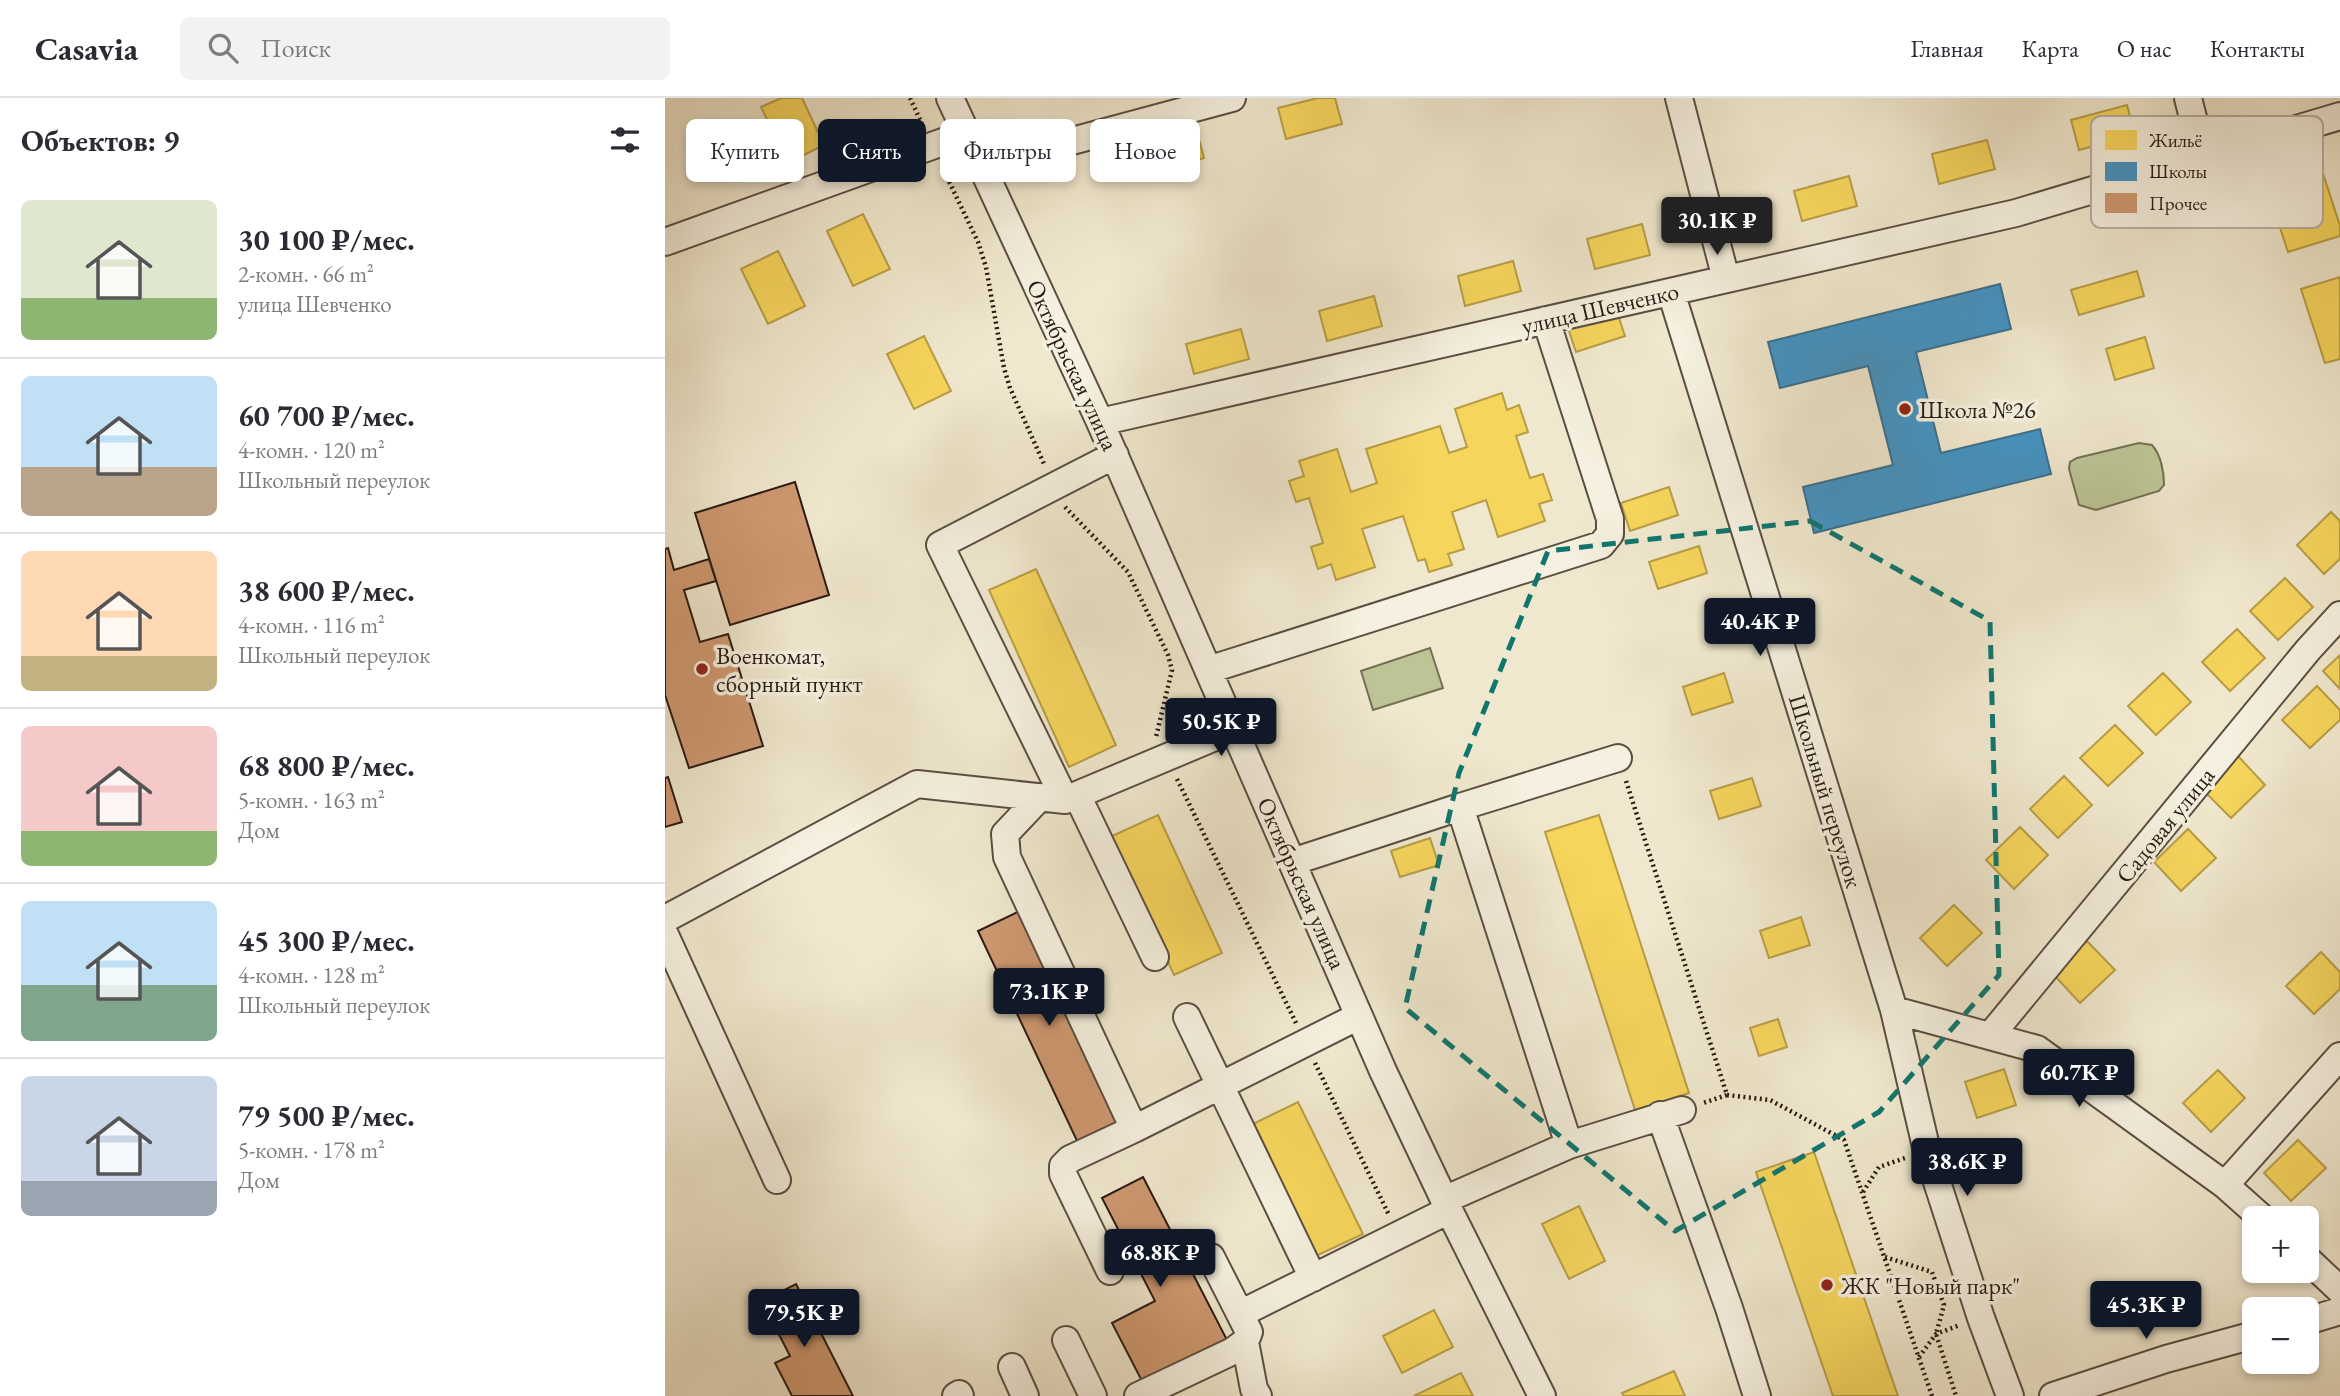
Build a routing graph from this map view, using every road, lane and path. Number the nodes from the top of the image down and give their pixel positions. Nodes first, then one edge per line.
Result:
1 (910, 98) edge
2 (950, 98) edge
3 (1232, 98) edge
4 (1679, 98) edge
5 (2188, 98) edge
6 (2193, 116) edge
7 (2340, 116) edge
8 (959, 119) edge
9 (2323, 121) edge
10 (1076, 140) edge
11 (940, 143) edge
12 (933, 146) junction
13 (988, 182) edge
14 (2091, 191) edge
15 (665, 242) edge
16 (1726, 279) junction
17 (1671, 292) junction
18 (1546, 320) junction
19 (1100, 422) junction
20 (1115, 455) junction
21 (1053, 487) junction
22 (2340, 615) edge
23 (1208, 670) junction
24 (1234, 729) junction
25 (1166, 758) junction
26 (1618, 758) joint
27 (1060, 797) junction
28 (1460, 807) junction
29 (1292, 862) junction
30 (665, 919) edge
31 (665, 935) edge
32 (1155, 957) dead end
33 (1894, 1010) junction
34 (1359, 1016) junction
35 (1187, 1017) dead end
36 (1990, 1036) junction
37 (1305, 1043) junction
38 (2340, 1056) edge
39 (1221, 1086) junction
40 (1727, 1095) junction
41 (1671, 1113) junction
42 (1134, 1129) junction
43 (1569, 1145) junction
44 (1927, 1151) junction
45 (777, 1180) dead end
46 (2225, 1185) junction
47 (1863, 1193) junction
48 (1447, 1205) junction
49 (2249, 1206) edge
50 (1399, 1235) junction
51 (1211, 1257) dead end
52 (1885, 1257) junction
53 (1110, 1270) dead end
54 (2319, 1270) edge
55 (1313, 1278) junction
56 (2340, 1290) edge
57 (2340, 1311) edge
58 (1240, 1314) junction
59 (2319, 1317) edge
60 (1981, 1318) junction
61 (1936, 1334) junction
62 (2242, 1338) edge
63 (1066, 1340) dead end
64 (1245, 1342) junction
65 (1919, 1357) junction
66 (1012, 1367) dead end
67 (1250, 1394) edge
68 (1025, 1396) edge
69 (1093, 1396) edge
70 (1138, 1396) edge
71 (1542, 1396) edge
72 (1757, 1396) edge
73 (1932, 1396) edge
74 (1956, 1396) edge
75 (2010, 1396) edge
76 (2053, 1396) edge

1 - 12 path
2 - 8 street, Октябрьская улица
3 - 10 street
4 - 16 street
5 - 6 street
7 - 9 street, улица Шевченко
11 - 12 street
12 - 15 street
12 - 21 path
13 - 19 street, Октябрьская улица
14 - 16 street, улица Шевченко
16 - 17 street, улица Шевченко
17 - 18 street, улица Шевченко
17 - 33 street, Школьный переулок
18 - 19 street, улица Шевченко
18 - 23 street
19 - 20 street, Октябрьская улица
20 - 21 street
20 - 23 street, Октябрьская улица
21 - 25 path
21 - 27 street
22 - 36 street, Садовая улица
23 - 24 street, Октябрьская улица
24 - 25 street
24 - 29 street, Октябрьская улица
25 - 27 street
25 - 37 path
26 - 28 street
26 - 40 path
27 - 30 street
27 - 32 street
27 - 42 street
28 - 29 street
28 - 43 street
29 - 34 street, Октябрьская улица
31 - 45 street
33 - 36 street
33 - 44 street, Школьный переулок
34 - 37 street
34 - 48 street, Октябрьская улица
35 - 39 street
36 - 46 street
37 - 39 street
37 - 50 path
38 - 46 street
39 - 42 street
39 - 55 street
40 - 41 path
40 - 47 path
41 - 43 street
41 - 72 street
42 - 53 street
43 - 48 street
44 - 47 path
44 - 60 street, Школьный переулок
46 - 49 street
47 - 52 path
48 - 50 street
48 - 71 street, Октябрьская улица
50 - 55 street
51 - 58 street
52 - 61 path
52 - 65 path
54 - 56 street
55 - 58 street
57 - 59 street
58 - 64 street
60 - 61 path
60 - 75 street, Школьный переулок
61 - 65 path
61 - 74 path
62 - 76 street
63 - 69 street
64 - 67 street
64 - 70 street
65 - 73 path
66 - 68 street

